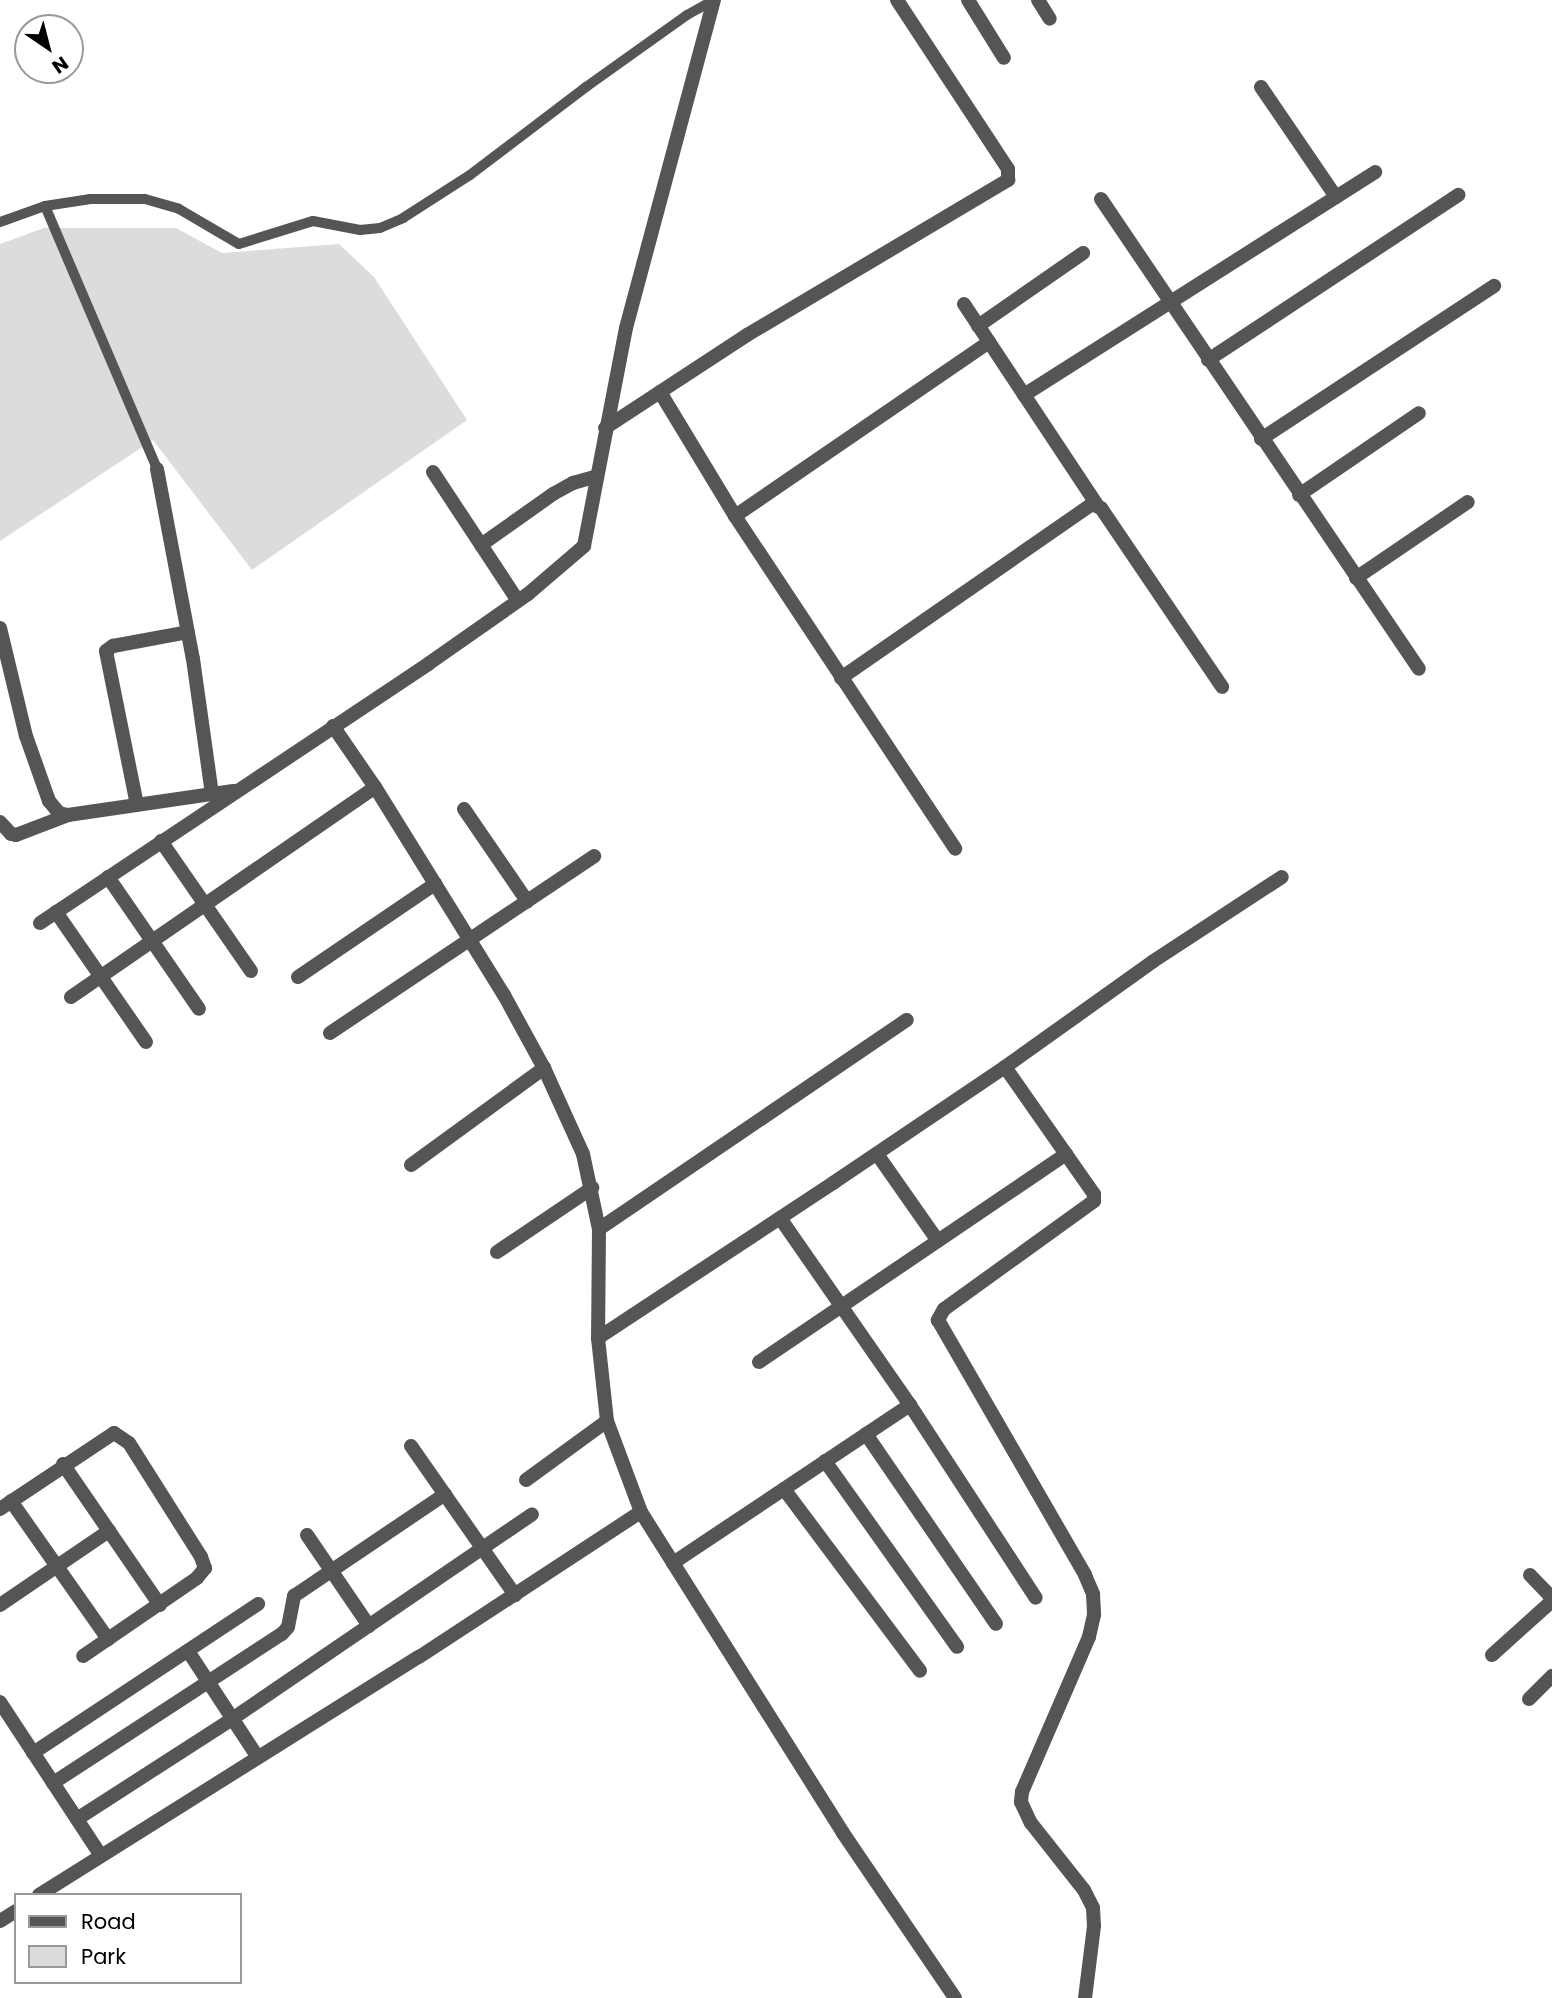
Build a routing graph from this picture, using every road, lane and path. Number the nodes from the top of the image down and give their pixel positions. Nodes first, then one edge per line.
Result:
1 (714, 0) edge
2 (897, 0) edge
3 (968, 0) edge
4 (1038, 0) edge
5 (1051, 19) dead end
6 (1004, 58) dead end
7 (1261, 87) dead end
8 (1375, 172) dead end
9 (1458, 195) dead end
10 (1336, 197) junction
11 (1101, 200) dead end
12 (45, 206) junction
13 (0, 222) edge
14 (1083, 253) dead end
15 (1494, 285) dead end
16 (964, 304) dead end
17 (1170, 305) junction
18 (978, 326) junction
19 (989, 342) junction
20 (1208, 360) junction
21 (660, 391) junction
22 (1024, 395) junction
23 (1419, 413) dead end
24 (605, 428) junction
25 (1261, 439) junction
26 (157, 469) joint
27 (433, 472) dead end
28 (597, 476) junction
29 (1300, 495) junction
30 (1468, 502) dead end
31 (1097, 505) junction
32 (735, 516) junction
33 (481, 545) junction
34 (1356, 578) junction
35 (518, 601) junction
36 (0, 628) edge
37 (188, 632) junction
38 (1419, 669) dead end
39 (841, 678) junction
40 (1222, 687) dead end
41 (333, 726) junction
42 (374, 787) junction
43 (238, 790) junction
44 (212, 794) junction
45 (136, 805) junction
46 (464, 809) dead end
47 (68, 815) junction
48 (0, 822) edge
49 (161, 841) junction
50 (955, 849) dead end
51 (594, 856) dead end
52 (108, 877) junction
53 (1282, 877) dead end
54 (435, 884) junction
55 (527, 901) junction
56 (205, 904) junction
57 (56, 912) junction
58 (40, 923) dead end
59 (469, 940) junction
60 (152, 941) junction
61 (251, 971) dead end
62 (101, 976) junction
63 (298, 977) dead end
64 (71, 997) dead end
65 (199, 1009) dead end
66 (907, 1020) dead end
67 (330, 1033) dead end
68 (146, 1041) dead end
69 (1005, 1067) junction
70 (544, 1068) junction
71 (877, 1154) junction
72 (1066, 1154) junction
73 (411, 1165) dead end
74 (592, 1188) junction
75 (780, 1218) junction
76 (599, 1229) junction
77 (938, 1241) junction
78 (497, 1252) dead end
79 (840, 1307) junction
80 (598, 1338) junction
81 (759, 1362) dead end
82 (910, 1405) junction
83 (607, 1422) junction
84 (866, 1434) junction
85 (411, 1446) dead end
86 (825, 1461) junction
87 (63, 1464) junction
88 (526, 1480) dead end
89 (784, 1489) junction
90 (445, 1494) junction
91 (5, 1505) edge
92 (641, 1512) junction
93 (532, 1514) dead end
94 (109, 1531) junction
95 (307, 1535) dead end
96 (483, 1548) junction
97 (673, 1563) junction
98 (56, 1566) junction
99 (331, 1571) junction
100 (1530, 1575) dead end
101 (515, 1595) junction
102 (1036, 1598) dead end
103 (1552, 1599) edge
104 (258, 1604) dead end
105 (0, 1605) edge
106 (160, 1605) junction
107 (996, 1624) dead end
108 (369, 1626) junction
109 (108, 1639) junction
110 (957, 1647) dead end
111 (188, 1651) junction
112 (83, 1656) dead end
113 (1492, 1656) dead end
114 (920, 1671) dead end
115 (1552, 1675) edge
116 (210, 1685) junction
117 (1529, 1699) dead end
118 (0, 1702) edge
119 (232, 1719) junction
120 (33, 1753) junction
121 (257, 1756) junction
122 (53, 1783) junction
123 (77, 1819) junction
124 (100, 1854) junction
125 (42, 1893) edge
126 (955, 1998) edge
127 (1085, 1998) edge

1 - 12 lane
1 - 24 street
2 - 21 street
3 - 6 street
4 - 5 street
7 - 10 street
8 - 10 street
9 - 20 street
10 - 17 street
11 - 17 street
12 - 13 lane
12 - 26 lane
14 - 18 street
15 - 25 street
16 - 18 street
17 - 20 street
17 - 22 street
18 - 19 street
19 - 22 street
19 - 32 street
20 - 25 street
21 - 24 street
21 - 32 street
22 - 31 street
23 - 29 street
24 - 28 street
25 - 29 street
26 - 37 street
27 - 33 street
28 - 33 street
28 - 35 street
29 - 34 street
30 - 34 street
31 - 39 street
31 - 40 street
32 - 39 street
33 - 35 street
34 - 38 street
35 - 41 street
36 - 47 street
37 - 44 street
37 - 45 street
39 - 50 street
41 - 42 street
41 - 43 street
42 - 54 street
42 - 56 street
43 - 44 street
43 - 49 street
44 - 45 street
45 - 47 street
46 - 55 street
47 - 48 street
49 - 52 street
49 - 56 street
51 - 55 street
52 - 57 street
52 - 60 street
53 - 69 street
54 - 59 street
54 - 63 street
55 - 59 street
56 - 60 street
56 - 61 street
57 - 58 street
57 - 62 street
59 - 67 street
59 - 70 street
60 - 62 street
60 - 65 street
62 - 64 street
62 - 68 street
66 - 76 street
69 - 71 street
69 - 72 street
70 - 73 street
70 - 74 street
71 - 75 street
71 - 77 street
72 - 77 street
72 - 127 street
74 - 76 street
74 - 78 street
75 - 79 street
75 - 80 street
76 - 80 street
77 - 79 street
79 - 81 street
79 - 82 street
80 - 83 street
82 - 84 street
82 - 102 street
83 - 88 street
83 - 92 street
84 - 86 street
84 - 107 street
85 - 90 street
86 - 89 street
86 - 110 street
87 - 91 street
87 - 94 street
87 - 106 street
89 - 97 street
89 - 114 street
90 - 96 street
90 - 99 street
91 - 98 street
92 - 97 street
92 - 101 street
93 - 96 street
94 - 98 street
94 - 106 street
95 - 99 street
96 - 101 street
96 - 108 street
97 - 126 street
98 - 105 street
98 - 109 street
99 - 108 street
99 - 116 street
100 - 103 street
101 - 121 street
103 - 113 street
104 - 111 street
106 - 109 street
108 - 119 street
109 - 112 street
111 - 116 street
111 - 120 street
115 - 117 street
116 - 119 street
116 - 122 street
118 - 120 street
119 - 121 street
119 - 123 street
120 - 122 street
121 - 124 street
122 - 123 street
123 - 124 street
124 - 125 street

